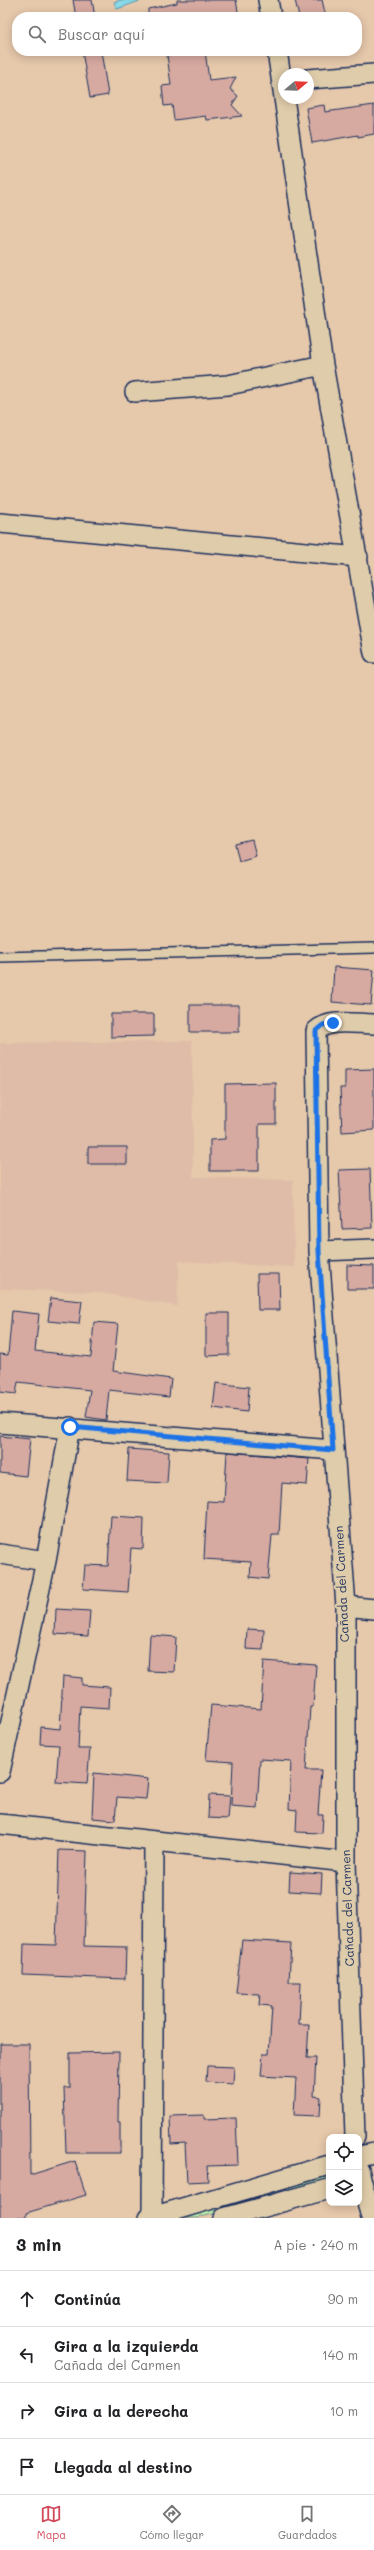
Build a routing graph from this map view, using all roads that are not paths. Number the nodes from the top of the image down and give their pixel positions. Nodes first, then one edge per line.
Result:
1 (268, 0) edge
2 (270, 12) edge
3 (278, 56) edge
4 (280, 68) edge
5 (374, 74) edge
6 (314, 79) edge
7 (286, 104) edge
8 (323, 365) junction
9 (135, 392) dead end
10 (0, 524) edge
11 (358, 557) junction
12 (374, 653) edge
13 (374, 948) edge
14 (0, 957) edge
15 (374, 1024) edge
16 (374, 1249) edge
17 (319, 1251) junction
18 (0, 1423) edge
19 (70, 1427) junction
20 (333, 1450) junction
21 (0, 1554) edge
22 (46, 1561) junction
23 (346, 1606) junction
24 (374, 1609) edge
25 (0, 1772) edge
26 (0, 1824) edge
27 (154, 1842) junction
28 (346, 1862) junction
29 (355, 2134) edge
30 (374, 2153) edge
31 (362, 2155) edge
32 (326, 2166) edge
33 (363, 2177) edge
34 (326, 2190) edge
35 (150, 2218) edge
36 (224, 2218) edge
37 (371, 2218) edge

1 - 2 street
3 - 4 street
5 - 6 street
7 - 8 street
8 - 9 street
8 - 11 street
10 - 11 street
11 - 12 street
13 - 14 lane
15 - 17 street, Cañada del Carmen
16 - 17 street
17 - 20 street, Cañada del Carmen
18 - 19 street
19 - 20 street
19 - 22 street
20 - 23 street, Cañada del Carmen
21 - 22 street
22 - 25 street
23 - 24 street
23 - 28 street, Cañada del Carmen
26 - 27 street
27 - 28 street
27 - 35 street
28 - 29 street, Cañada del Carmen
30 - 31 street
32 - 35 street
33 - 37 street
34 - 36 street

